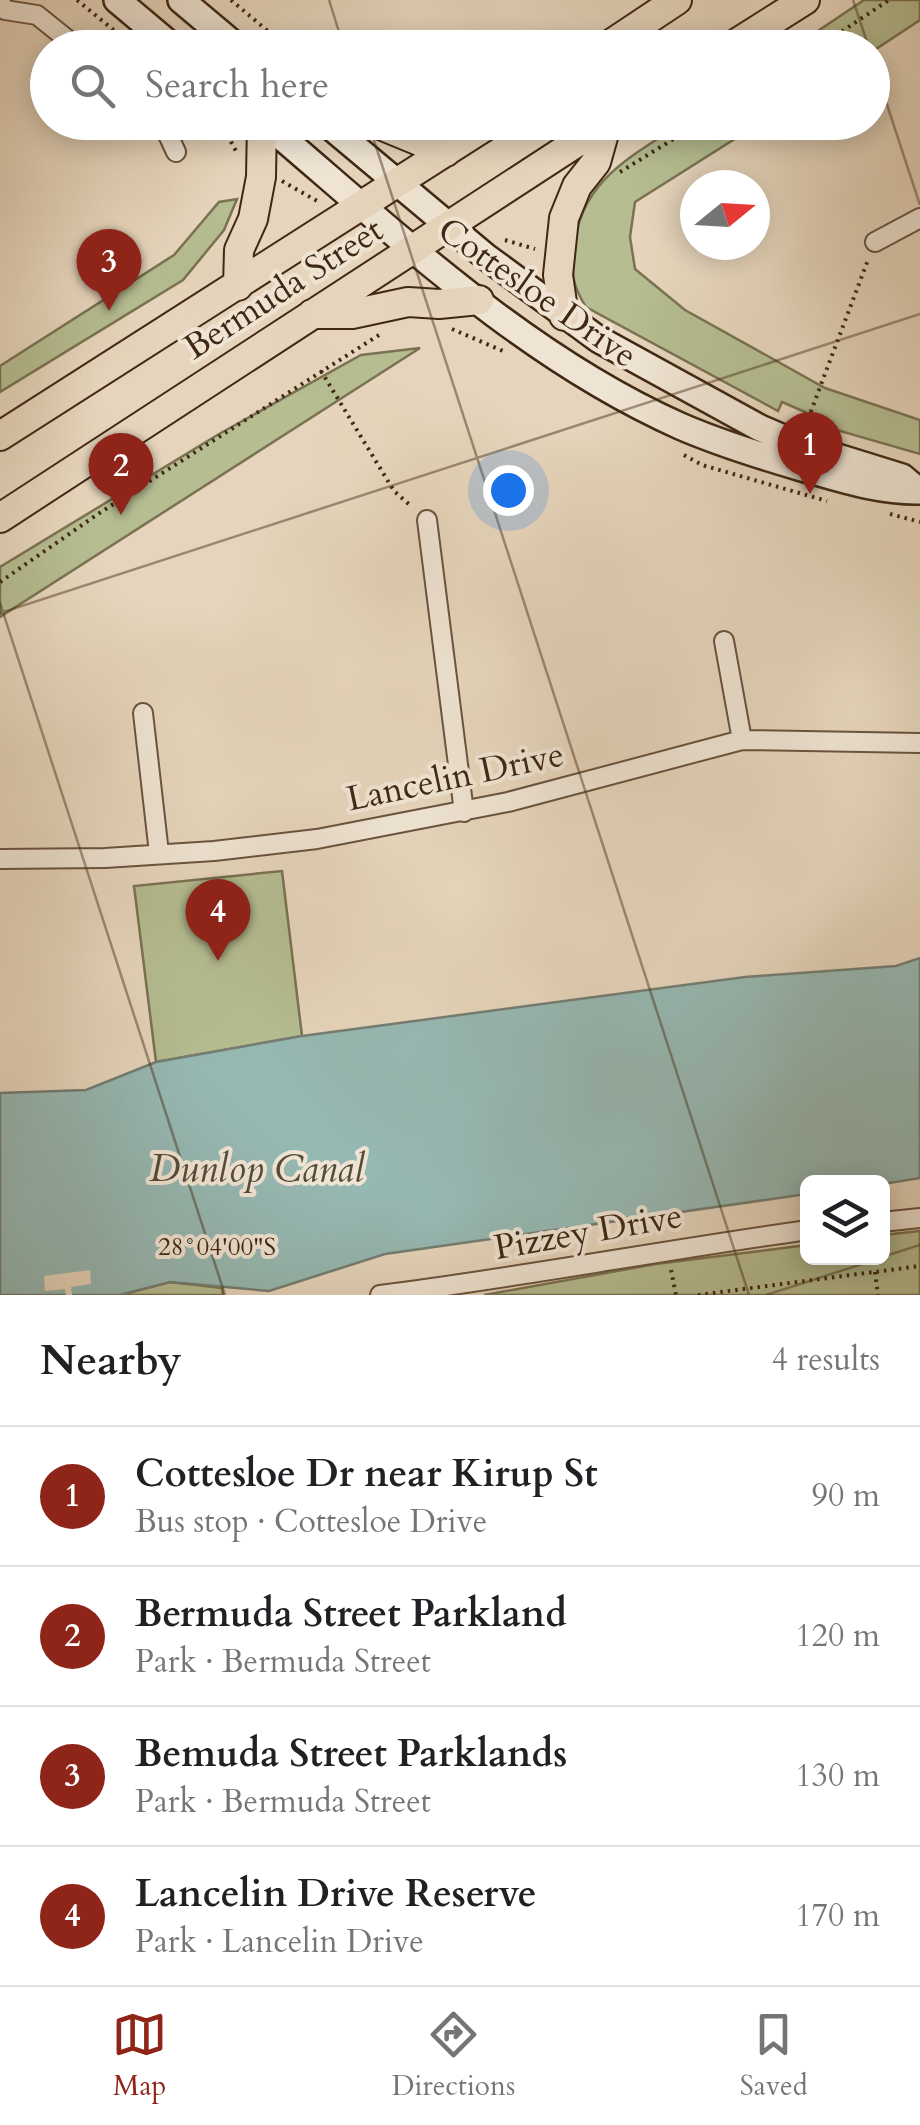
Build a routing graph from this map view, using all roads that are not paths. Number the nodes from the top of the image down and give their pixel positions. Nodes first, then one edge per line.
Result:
1 (117, 0) edge
2 (181, 0) edge
3 (677, 0) edge
4 (804, 0) edge
5 (0, 2) edge
6 (55, 30) edge
7 (153, 30) edge
8 (217, 30) edge
9 (632, 30) edge
10 (757, 30) edge
11 (170, 140) edge
12 (262, 140) edge
13 (285, 140) edge
14 (346, 140) edge
15 (417, 140) edge
16 (464, 140) edge
17 (581, 140) edge
18 (602, 140) edge
19 (176, 152) dead end
20 (446, 152) junction
21 (397, 183) junction
22 (363, 205) junction
23 (920, 218) edge
24 (447, 226) junction
25 (876, 242) road end
26 (412, 247) junction
27 (238, 286) junction
28 (479, 300) junction
29 (311, 314) junction
30 (564, 316) junction
31 (0, 436) edge
32 (920, 491) edge
33 (0, 518) edge
34 (427, 520) road end
35 (724, 642) dead end
36 (143, 713) dead end
37 (742, 740) junction
38 (920, 743) edge
39 (464, 812) junction
40 (159, 853) junction
41 (0, 859) edge
42 (920, 1218) edge
43 (890, 1221) edge
44 (800, 1231) edge
45 (380, 1295) edge

1 - 7 main road
2 - 8 main road
3 - 9 main road
4 - 10 main road
5 - 6 street
11 - 19 street
12 - 27 main road
13 - 22 main road, Cottesloe Drive
14 - 21 main road, Cottesloe Drive
15 - 20 main road
16 - 20 main road, Bermuda Street
17 - 24 main road, Bermuda Street
18 - 30 main road
20 - 21 main road, Bermuda Street
21 - 22 main road, Bermuda Street
21 - 24 main road, Cottesloe Drive
22 - 26 main road, Cottesloe Drive
22 - 27 main road, Bermuda Street
23 - 25 street
24 - 26 main road, Bermuda Street
24 - 30 main road, Cottesloe Drive
26 - 28 main road, Cottesloe Drive
26 - 29 main road, Bermuda Street
27 - 31 main road, Bermuda Street
28 - 29 main road
28 - 32 main road, Cottesloe Drive
29 - 33 main road, Bermuda Street
30 - 32 main road, Cottesloe Drive
34 - 39 street
35 - 37 street
36 - 40 street
37 - 38 street, Lancelin Drive
37 - 39 street, Lancelin Drive
39 - 40 street, Lancelin Drive
40 - 41 street, Lancelin Drive
42 - 43 street
44 - 45 street, Pizzey Drive

